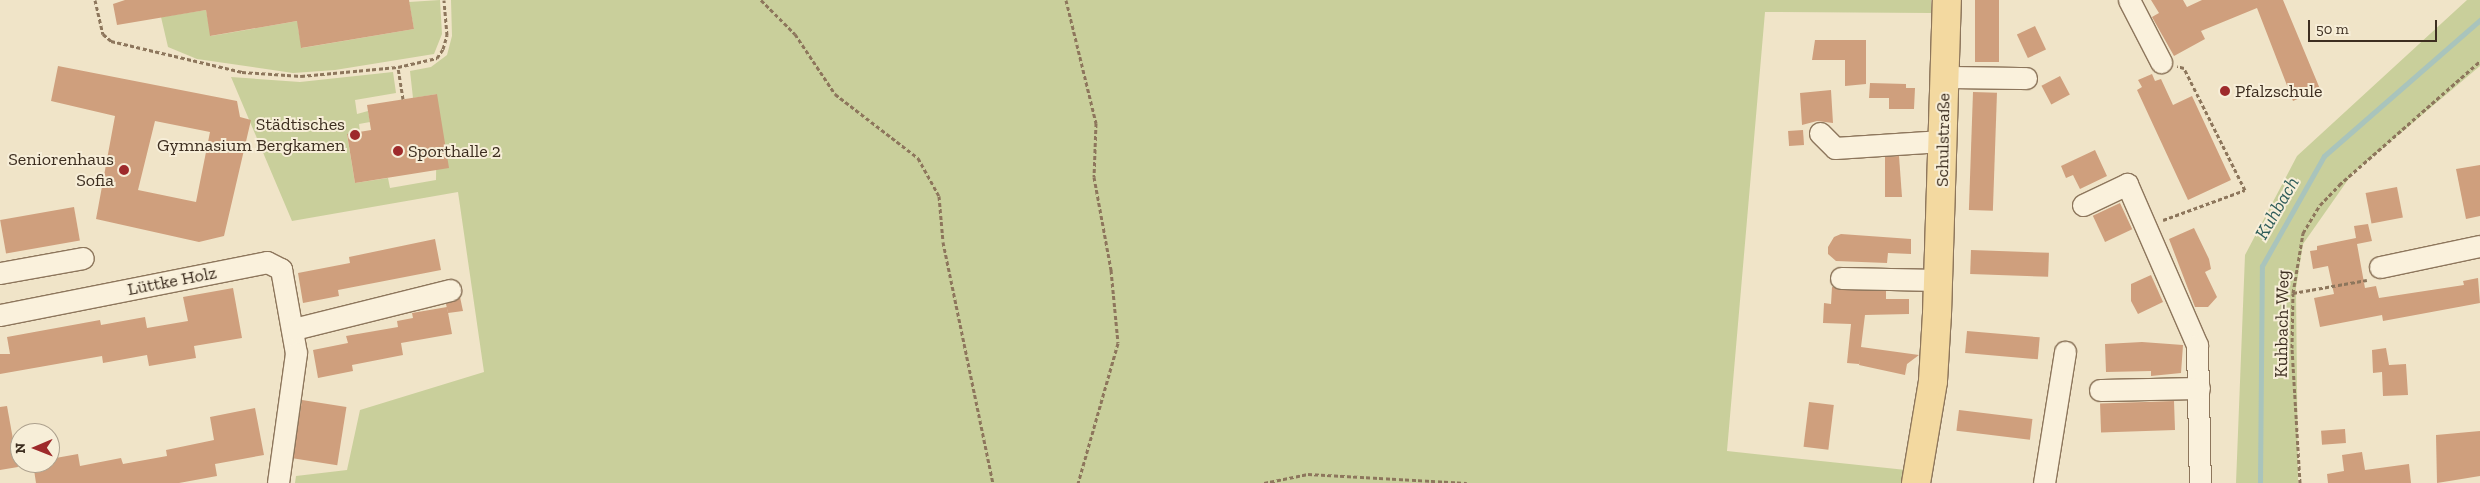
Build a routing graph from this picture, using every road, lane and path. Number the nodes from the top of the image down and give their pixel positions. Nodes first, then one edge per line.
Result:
1 (95, 0) edge
2 (444, 0) edge
3 (761, 0) edge
4 (1066, 0) edge
5 (1947, 0) edge
6 (2129, 0) edge
7 (2161, 62) joint
8 (2480, 62) edge
9 (398, 67) junction
10 (1944, 77) junction
11 (2026, 78) dead end
12 (403, 99) dead end
13 (1820, 133) dead end
14 (1942, 141) junction
15 (2083, 205) dead end
16 (2146, 227) junction
17 (2480, 246) edge
18 (82, 258) dead end
19 (2380, 267) joint
20 (0, 273) edge
21 (1841, 278) dead end
22 (1938, 280) junction
23 (450, 290) dead end
24 (2293, 293) junction
25 (0, 315) edge
26 (294, 329) junction
27 (2065, 352) dead end
28 (2199, 388) junction
29 (2100, 390) dead end
30 (278, 483) edge
31 (993, 483) edge
32 (1078, 483) edge
33 (1264, 483) edge
34 (1466, 483) edge
35 (1916, 483) edge
36 (2044, 483) edge
37 (2200, 483) edge
38 (2300, 483) edge

1 - 9 path
2 - 9 path
3 - 31 path
4 - 32 path
5 - 10 main road, Schulstraße
6 - 7 street
7 - 16 path
8 - 24 path, Kuhbach-Weg
9 - 12 path
10 - 11 street
10 - 14 main road, Schulstraße
13 - 14 street
14 - 22 main road, Schulstraße
15 - 16 street
16 - 28 street
17 - 19 street
18 - 20 street
19 - 24 path
21 - 22 street
22 - 35 main road, Schulstraße
23 - 26 street
24 - 38 path, Kuhbach-Weg
25 - 26 street, Lüttke Holz
26 - 30 street, Lüttke Holz
27 - 36 street
28 - 29 street
28 - 37 street
33 - 34 path

